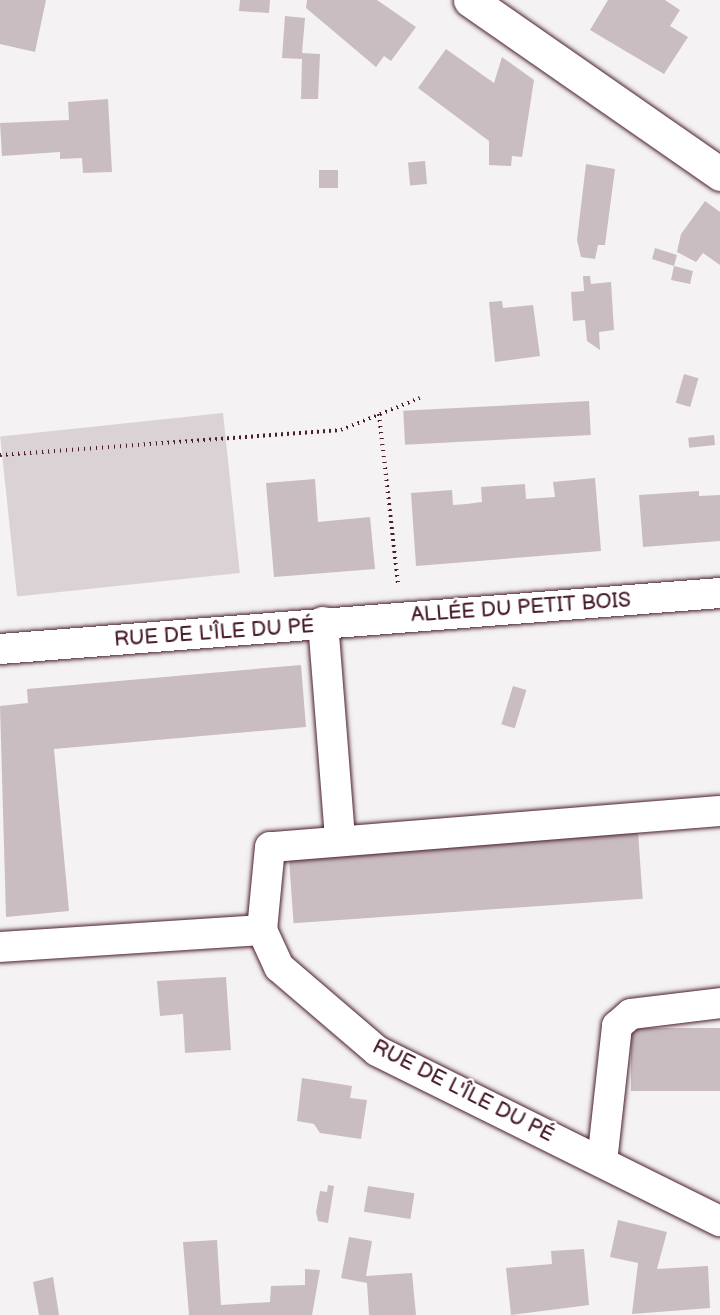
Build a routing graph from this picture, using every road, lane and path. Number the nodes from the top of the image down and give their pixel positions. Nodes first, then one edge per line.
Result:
1 (470, 0) edge
2 (720, 174) edge
3 (420, 398) dead end
4 (379, 414) junction
5 (0, 455) edge
6 (720, 593) edge
7 (402, 616) junction
8 (323, 622) junction
9 (0, 649) edge
10 (720, 811) edge
11 (340, 839) junction
12 (262, 930) junction
13 (0, 947) edge
14 (720, 1003) edge
15 (602, 1162) junction
16 (720, 1221) edge

1 - 2 main road
3 - 4 path
4 - 5 path
4 - 7 path
6 - 7 street, ALLÉE DU PETIT BOIS
7 - 8 street, ALLÉE DU PETIT BOIS
8 - 9 street, RUE DE L'ÎLE DU PÉ
8 - 11 street, RUE DE L'ÎLE DU PÉ
10 - 11 street
11 - 12 street
12 - 13 street
12 - 15 street, RUE DE L'ÎLE DU PÉ
14 - 15 street
15 - 16 street, RUE DE L'ÎLE DU PÉ

